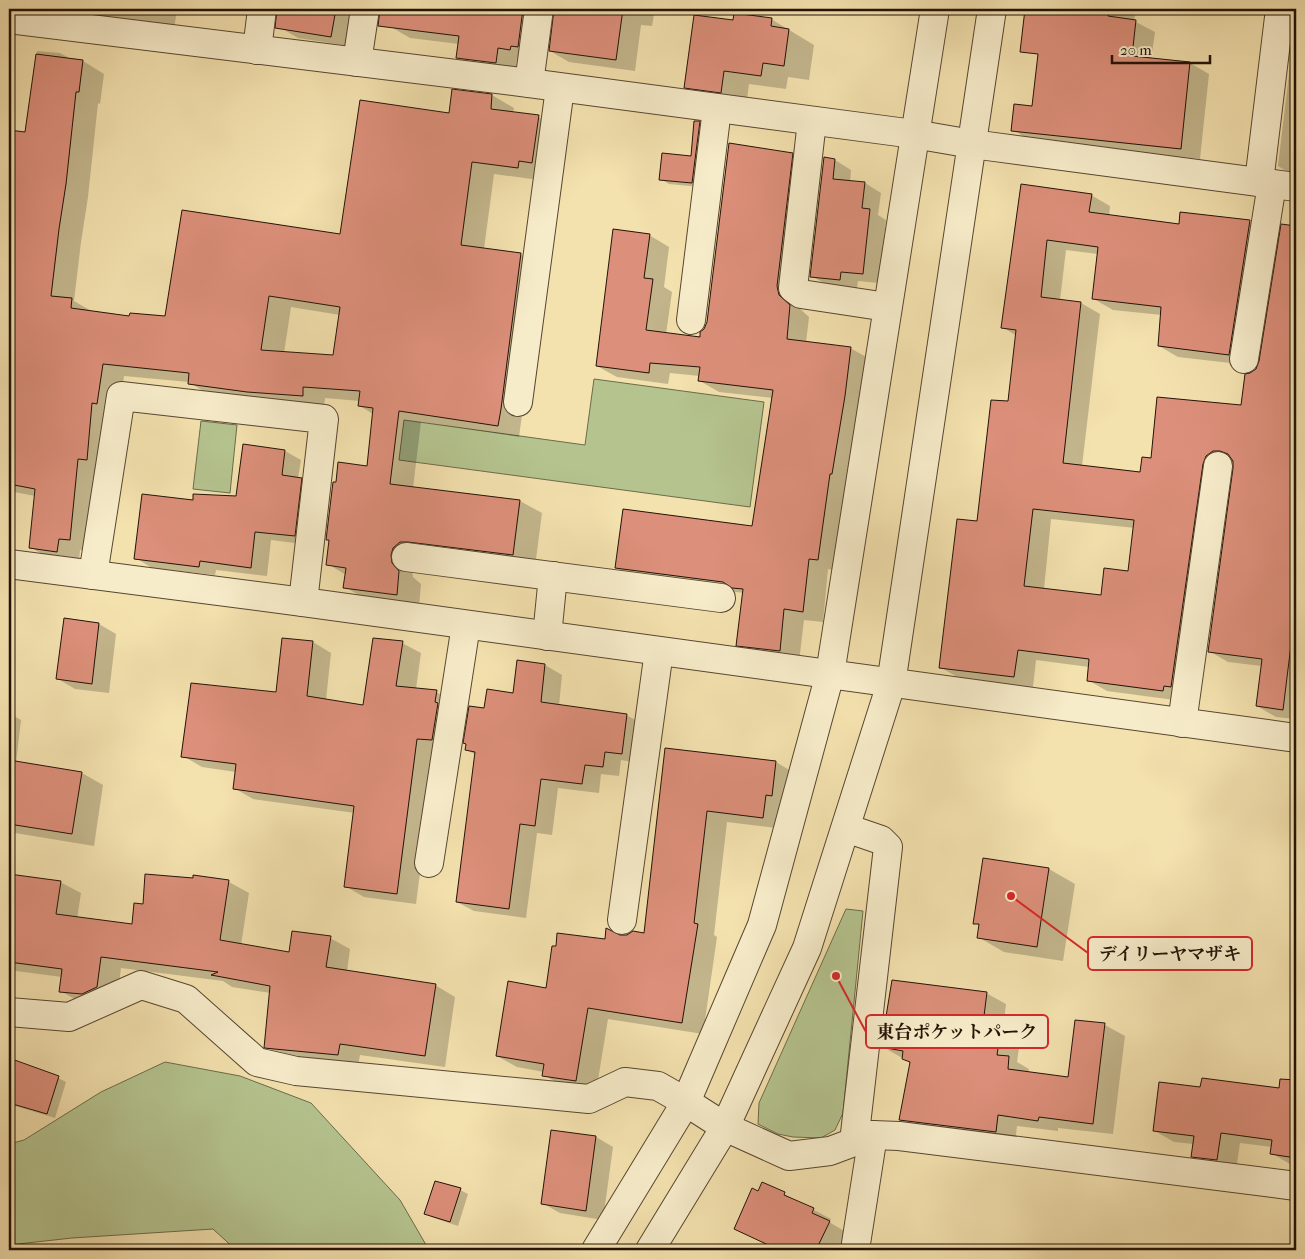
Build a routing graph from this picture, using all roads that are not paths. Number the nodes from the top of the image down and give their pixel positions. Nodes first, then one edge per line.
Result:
1 (262, 9) edge
2 (364, 9) edge
3 (539, 9) edge
4 (934, 9) edge
5 (992, 9) edge
6 (1280, 9) edge
7 (9, 18) edge
8 (86, 18) edge
9 (257, 50) junction
10 (357, 62) junction
11 (529, 83) junction
12 (560, 88) junction
13 (717, 108) junction
14 (812, 120) junction
15 (914, 134) junction
16 (972, 144) junction
17 (1276, 185) edge
18 (887, 307) junction
19 (690, 320) dead end
20 (1244, 359) dead end
21 (518, 402) dead end
22 (1218, 466) dead end
23 (406, 557) dead end
24 (9, 564) edge
25 (93, 575) junction
26 (553, 576) junction
27 (721, 598) dead end
28 (303, 602) junction
29 (466, 625) junction
30 (547, 636) junction
31 (659, 651) junction
32 (830, 674) junction
33 (891, 684) junction
34 (1182, 723) junction
35 (1296, 738) edge
36 (846, 828) junction
37 (429, 863) dead end
38 (622, 920) dead end
39 (9, 1012) edge
40 (686, 1102) junction
41 (725, 1126) junction
42 (864, 1138) junction
43 (1296, 1186) edge
44 (596, 1250) edge
45 (650, 1250) edge
46 (855, 1250) edge

1 - 9 street
2 - 10 street
3 - 11 street
4 - 15 street
5 - 16 street
6 - 17 street
7 - 8 street
8 - 9 street
9 - 10 street
10 - 11 street
11 - 12 street
12 - 13 street
12 - 21 street
13 - 14 street
13 - 19 street
14 - 15 street
14 - 18 street
15 - 16 street
15 - 18 street
16 - 17 street
16 - 33 street
17 - 20 street
18 - 32 street
22 - 34 street
23 - 26 street
24 - 25 street
25 - 28 street
25 - 28 street
26 - 27 street
26 - 30 street
28 - 29 street
29 - 30 street
29 - 37 street
30 - 31 street
31 - 32 street
31 - 38 street
32 - 33 street
32 - 40 street
33 - 34 street
33 - 36 street
34 - 35 street
36 - 41 street
36 - 42 street
39 - 40 street
40 - 41 street
40 - 44 street
41 - 42 street
41 - 45 street
42 - 43 street
42 - 46 street

